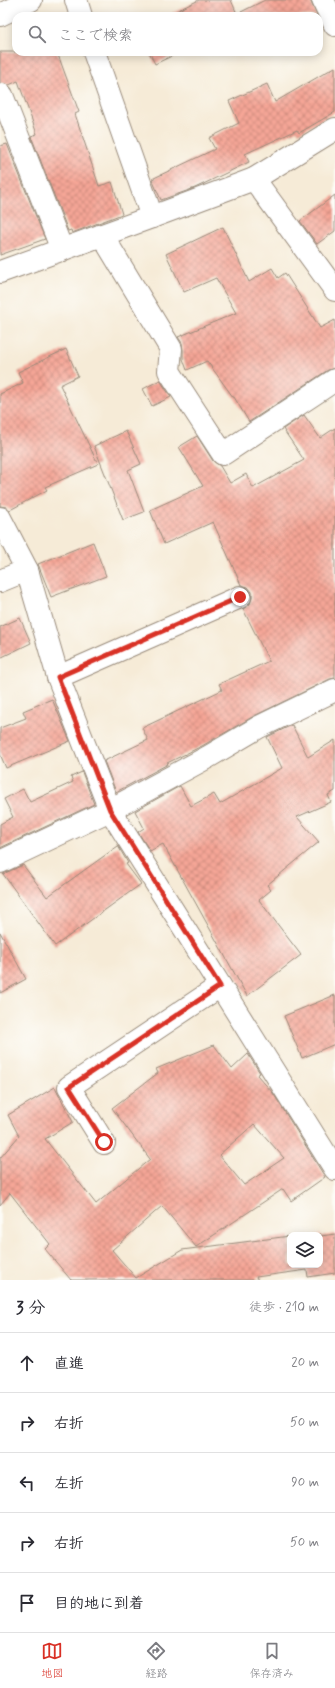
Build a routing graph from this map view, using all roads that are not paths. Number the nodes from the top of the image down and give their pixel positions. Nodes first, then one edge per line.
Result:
1 (31, 0) edge
2 (76, 0) edge
3 (323, 0) edge
4 (80, 12) edge
5 (0, 15) edge
6 (335, 25) edge
7 (95, 56) edge
8 (2, 96) dead end
9 (335, 129) edge
10 (254, 179) junction
11 (152, 217) junction
12 (102, 235) junction
13 (62, 250) junction
14 (0, 272) edge
15 (335, 290) edge
16 (335, 380) edge
17 (0, 518) edge
18 (27, 570) junction
19 (0, 581) edge
20 (240, 597) dead end
21 (58, 677) junction
22 (335, 690) edge
23 (110, 810) junction
24 (0, 862) edge
25 (220, 986) junction
26 (104, 1142) dead end
27 (329, 1149) edge
28 (335, 1169) edge

1 - 5 street
2 - 4 street
3 - 6 street
7 - 11 street
8 - 13 street
9 - 10 street
10 - 11 street
10 - 15 street
11 - 12 street
12 - 13 street
12 - 16 street
13 - 14 street
17 - 18 street
18 - 19 street
18 - 21 street
20 - 21 street
21 - 23 street
22 - 23 street
23 - 24 street
23 - 25 street
25 - 26 street
25 - 27 street
27 - 28 street

